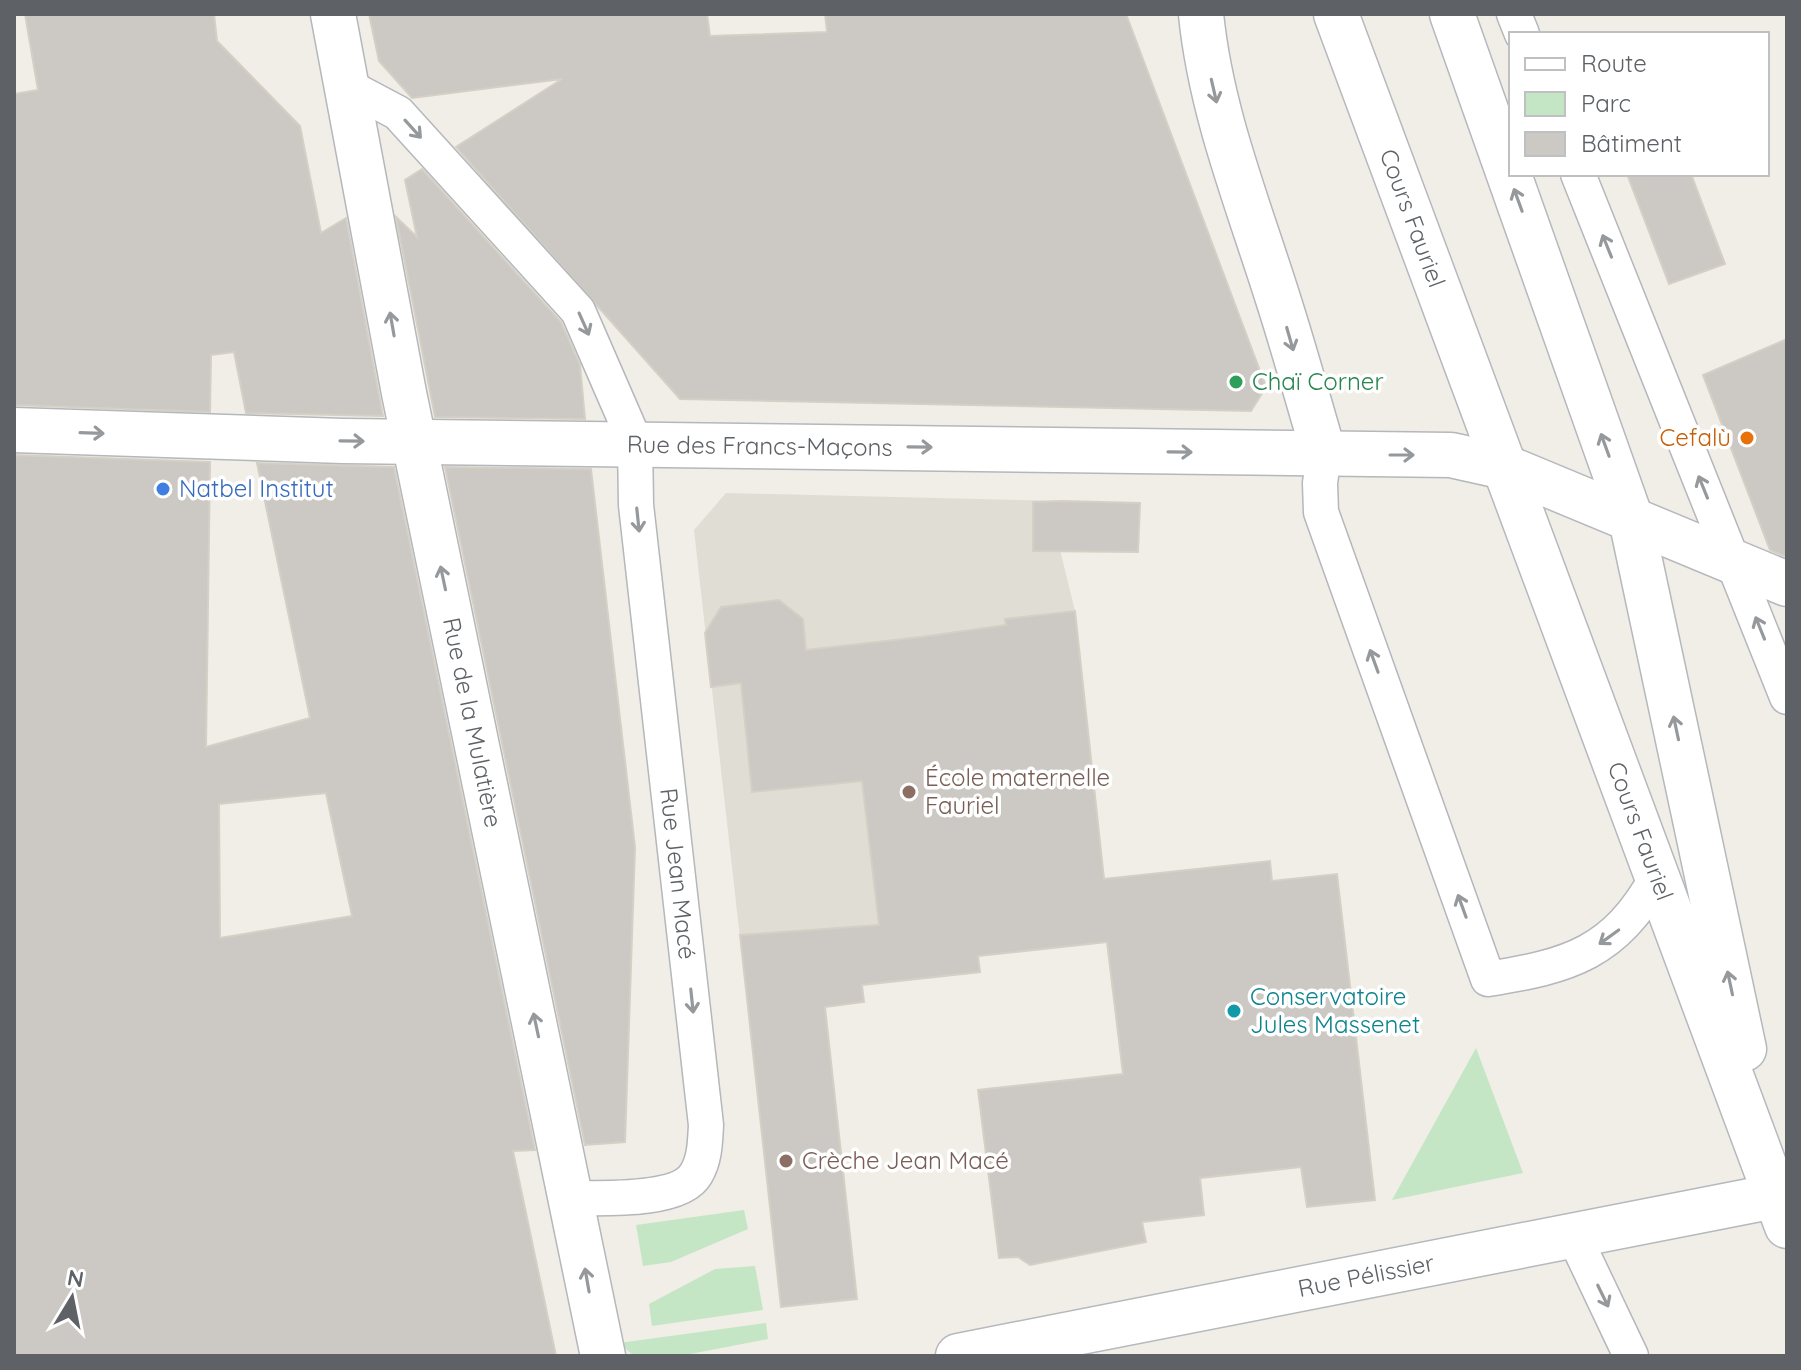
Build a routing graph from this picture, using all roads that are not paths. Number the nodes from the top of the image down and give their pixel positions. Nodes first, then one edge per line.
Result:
1 (333, 14) edge
2 (1201, 14) edge
3 (1336, 14) edge
4 (1452, 14) edge
5 (349, 87) junction
6 (1509, 175) edge
7 (1509, 176) edge
8 (1579, 176) edge
9 (14, 430) edge
10 (414, 442) junction
11 (635, 442) junction
12 (1324, 454) junction
13 (1505, 467) junction
14 (1631, 519) junction
15 (1732, 560) junction
16 (1787, 584) edge
17 (1787, 697) edge
18 (1657, 877) junction
19 (573, 1198) junction
20 (1781, 1211) edge
21 (1574, 1236) junction
22 (603, 1356) edge
23 (958, 1356) edge
24 (1631, 1356) edge

1 - 5 street, Rue de la Mulatière
2 -> 12 street
3 - 13 street, Cours Fauriel
6 -> 4 street, Cours Fauriel
10 -> 5 street, Rue de la Mulatière
5 -> 11 lane
14 -> 7 street, Cours Fauriel
15 -> 8 lane
9 -> 10 street, Rue des Francs-Maçons
10 - 11 street, Rue des Francs-Maçons
19 -> 10 street, Rue de la Mulatière
11 -> 12 street, Rue des Francs-Maçons
11 -> 19 lane, Rue Jean Macé
12 -> 13 street, Rue des Francs-Maçons
18 -> 12 lane
13 - 14 street
13 - 18 street, Cours Fauriel
14 - 15 street
20 -> 14 street, Cours Fauriel
15 - 16 street
17 -> 15 lane
18 - 20 street, Cours Fauriel
22 -> 19 street, Rue de la Mulatière
20 - 21 street, Rue Pélissier
21 - 23 street, Rue Pélissier
21 -> 24 lane

